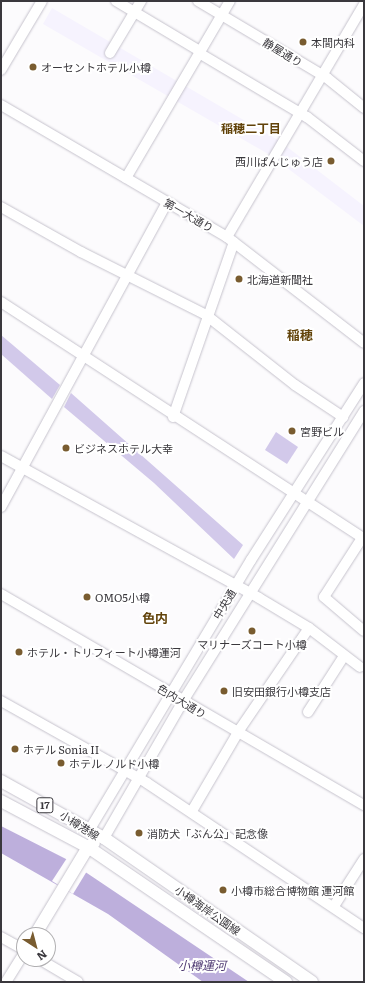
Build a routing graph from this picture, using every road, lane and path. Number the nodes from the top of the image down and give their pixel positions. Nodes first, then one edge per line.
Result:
1 (116, 1) edge
2 (141, 1) edge
3 (198, 1) edge
4 (230, 1) edge
5 (37, 3) edge
6 (364, 4) edge
7 (134, 12) junction
8 (222, 15) junction
9 (199, 52) junction
10 (110, 53) dead end
11 (1, 70) edge
12 (322, 75) junction
13 (1, 105) edge
14 (364, 108) edge
15 (300, 112) junction
16 (364, 161) edge
17 (126, 178) junction
18 (167, 203) junction
19 (1, 207) edge
20 (230, 240) junction
21 (128, 274) junction
22 (1, 302) edge
23 (206, 316) junction
24 (364, 343) edge
25 (83, 357) junction
26 (364, 383) edge
27 (364, 411) edge
28 (173, 417) junction
29 (343, 417) junction
30 (1, 456) edge
31 (22, 467) junction
32 (294, 494) junction
33 (306, 502) junction
34 (1, 507) edge
35 (363, 538) edge
36 (236, 585) junction
37 (1, 594) edge
38 (248, 594) junction
39 (309, 628) junction
40 (364, 631) edge
41 (344, 656) junction
42 (360, 667) dead end
43 (171, 694) junction
44 (1, 700) edge
45 (183, 701) junction
46 (308, 712) dead end
47 (237, 734) junction
48 (125, 770) junction
49 (137, 777) junction
50 (1, 781) edge
51 (363, 801) edge
52 (1, 802) edge
53 (192, 811) junction
54 (90, 829) junction
55 (104, 838) junction
56 (88, 846) junction
57 (364, 859) edge
58 (334, 906) junction
59 (40, 927) edge
60 (364, 928) edge
61 (1, 937) edge
62 (16, 945) edge
63 (16, 966) edge
64 (53, 967) edge
65 (6, 982) edge
66 (78, 982) edge
67 (286, 982) edge
68 (312, 982) edge

1 - 7 street
2 - 7 street
3 - 8 street, 静屋通り
4 - 8 street
5 - 11 street
6 - 12 street
7 - 9 street
7 - 10 street
8 - 9 street
8 - 12 street, 静屋通り
9 - 15 street
9 - 17 street
12 - 14 street, 静屋通り
12 - 15 street
13 - 17 street, 第一大通り
15 - 16 street
15 - 20 street
17 - 18 street, 第一大通り
18 - 20 street, 第一大通り
18 - 21 street
19 - 21 street
20 - 23 street
20 - 24 street, 第一大通り
21 - 23 street
21 - 25 street
22 - 25 street
23 - 28 street
23 - 29 street
25 - 28 street
25 - 31 street
26 - 29 street, 中央通
27 - 33 street, 中央通
28 - 32 street
29 - 32 street, 中央通
30 - 31 street
31 - 34 street
31 - 36 street
32 - 33 street
32 - 36 street, 中央通
33 - 35 street
33 - 38 street, 中央通
35 - 40 street
36 - 38 street
36 - 43 street, 中央通
37 - 43 street, 色内大通り
38 - 39 street
38 - 45 street, 中央通
39 - 41 street
39 - 47 street
41 - 42 street
41 - 46 street
43 - 45 street, 色内大通り
43 - 48 street, 中央通
44 - 48 street
45 - 47 street, 色内大通り
45 - 49 street, 中央通
47 - 51 street, 色内大通り
47 - 53 street
48 - 49 street
48 - 54 street, 中央通
49 - 53 street
49 - 55 street, 中央通
50 - 54 main road, 小樽港線 / 17
52 - 56 main road, 小樽港線 / 17
53 - 58 street
54 - 55 main road, 小樽港線 / 17
54 - 56 main road
55 - 56 main road, 小樽港線
55 - 68 main road, 小樽海岸公園線
56 - 59 main road, 小樽港線
56 - 67 main road, 小樽海岸公園線
57 - 58 street
58 - 60 street
61 - 62 street
63 - 65 street
64 - 66 street

